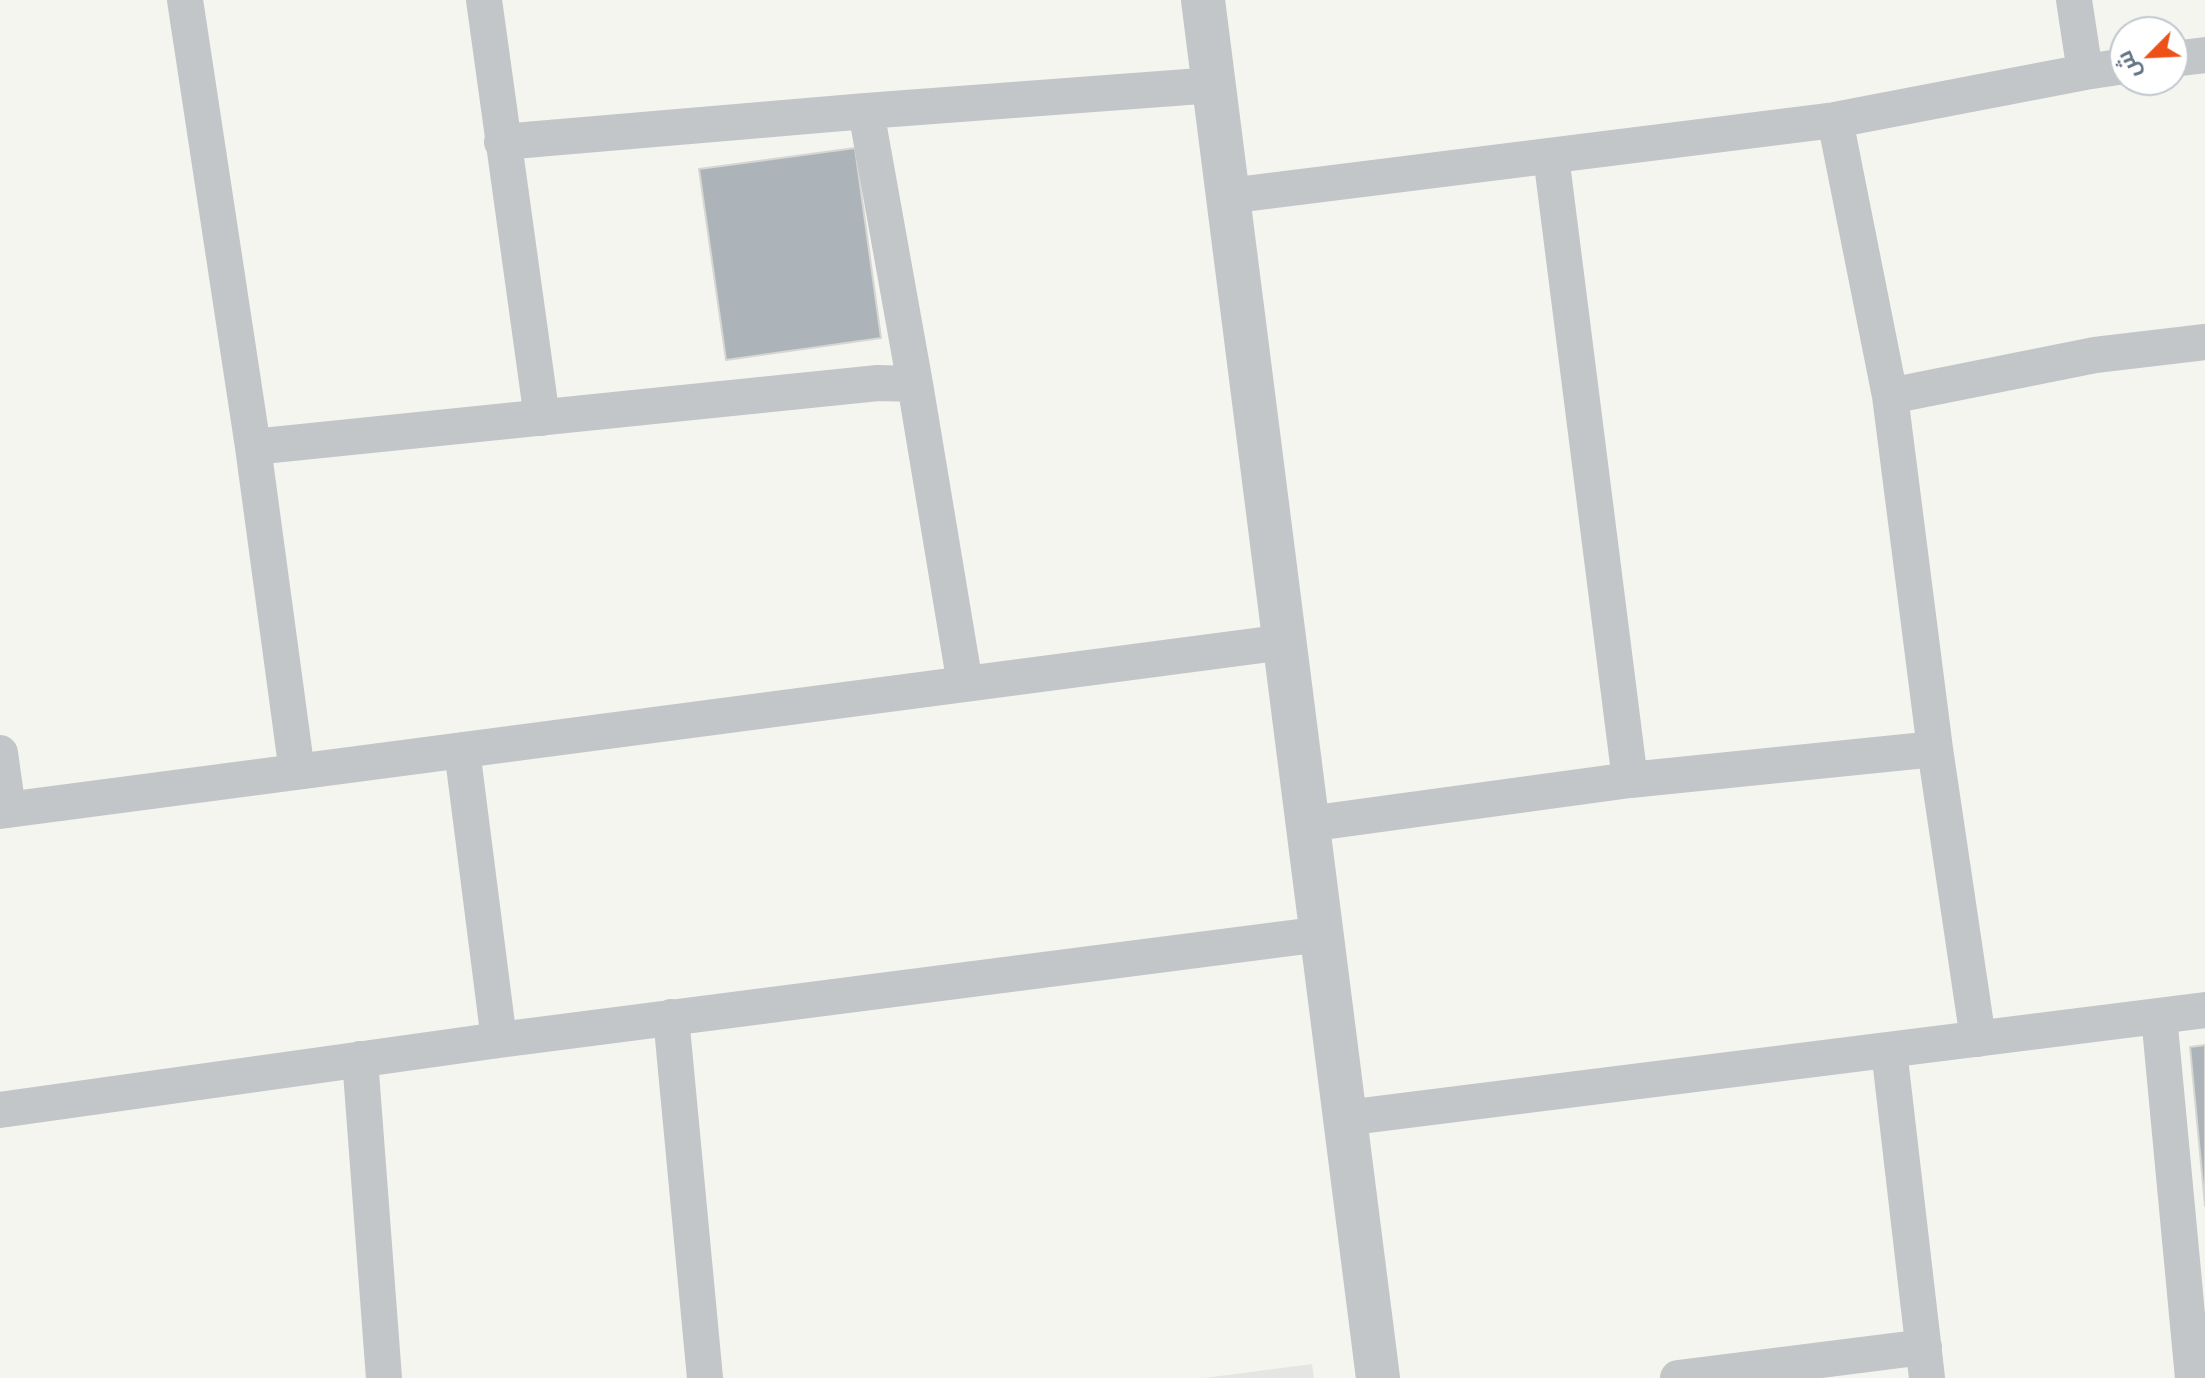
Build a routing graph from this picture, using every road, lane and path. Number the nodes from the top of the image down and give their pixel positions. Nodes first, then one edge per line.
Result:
1 (185, 0) edge
2 (484, 0) edge
3 (1203, 0) edge
4 (2074, 0) edge
5 (2109, 68) edge
6 (2085, 72) junction
7 (1214, 85) junction
8 (866, 111) junction
9 (1835, 120) junction
10 (502, 142) junction
11 (1551, 156) junction
12 (1228, 196) junction
13 (2205, 342) edge
14 (915, 384) junction
15 (1890, 396) junction
16 (542, 418) junction
17 (253, 447) junction
18 (1285, 642) junction
19 (965, 684) junction
20 (1935, 749) junction
21 (462, 750) junction
22 (0, 753) edge
23 (297, 772) junction
24 (1630, 780) junction
25 (4, 810) edge
26 (1308, 824) junction
27 (1322, 934) junction
28 (2205, 1010) edge
29 (2159, 1016) junction
30 (671, 1017) junction
31 (1978, 1039) junction
32 (499, 1040) junction
33 (1889, 1050) junction
34 (360, 1059) junction
35 (0, 1110) edge
36 (1345, 1118) junction
37 (1925, 1363) edge
38 (1714, 1376) edge
39 (384, 1378) edge
40 (705, 1378) edge
41 (1378, 1378) edge
42 (1678, 1378) edge
43 (2193, 1378) edge

1 - 17 street
2 - 10 street
3 - 7 street
4 - 6 street
5 - 6 street
6 - 9 street
7 - 8 street
7 - 12 street
8 - 10 street
8 - 14 street
9 - 11 street
9 - 15 street
10 - 16 street
11 - 12 street
11 - 24 street
12 - 18 street
13 - 15 street
14 - 16 street
14 - 19 street
15 - 20 street
16 - 17 street
17 - 23 street
18 - 19 street
18 - 26 street
19 - 21 street
20 - 24 street
20 - 31 street
21 - 23 street
21 - 32 street
22 - 25 street
23 - 25 street
24 - 26 street
26 - 27 street
27 - 30 street
27 - 36 street
28 - 29 street
29 - 31 street
29 - 43 street
30 - 32 street
30 - 40 street
31 - 33 street
32 - 34 street
33 - 36 street
33 - 37 street
34 - 35 street
34 - 39 street
36 - 41 street
37 - 38 street
38 - 42 street

